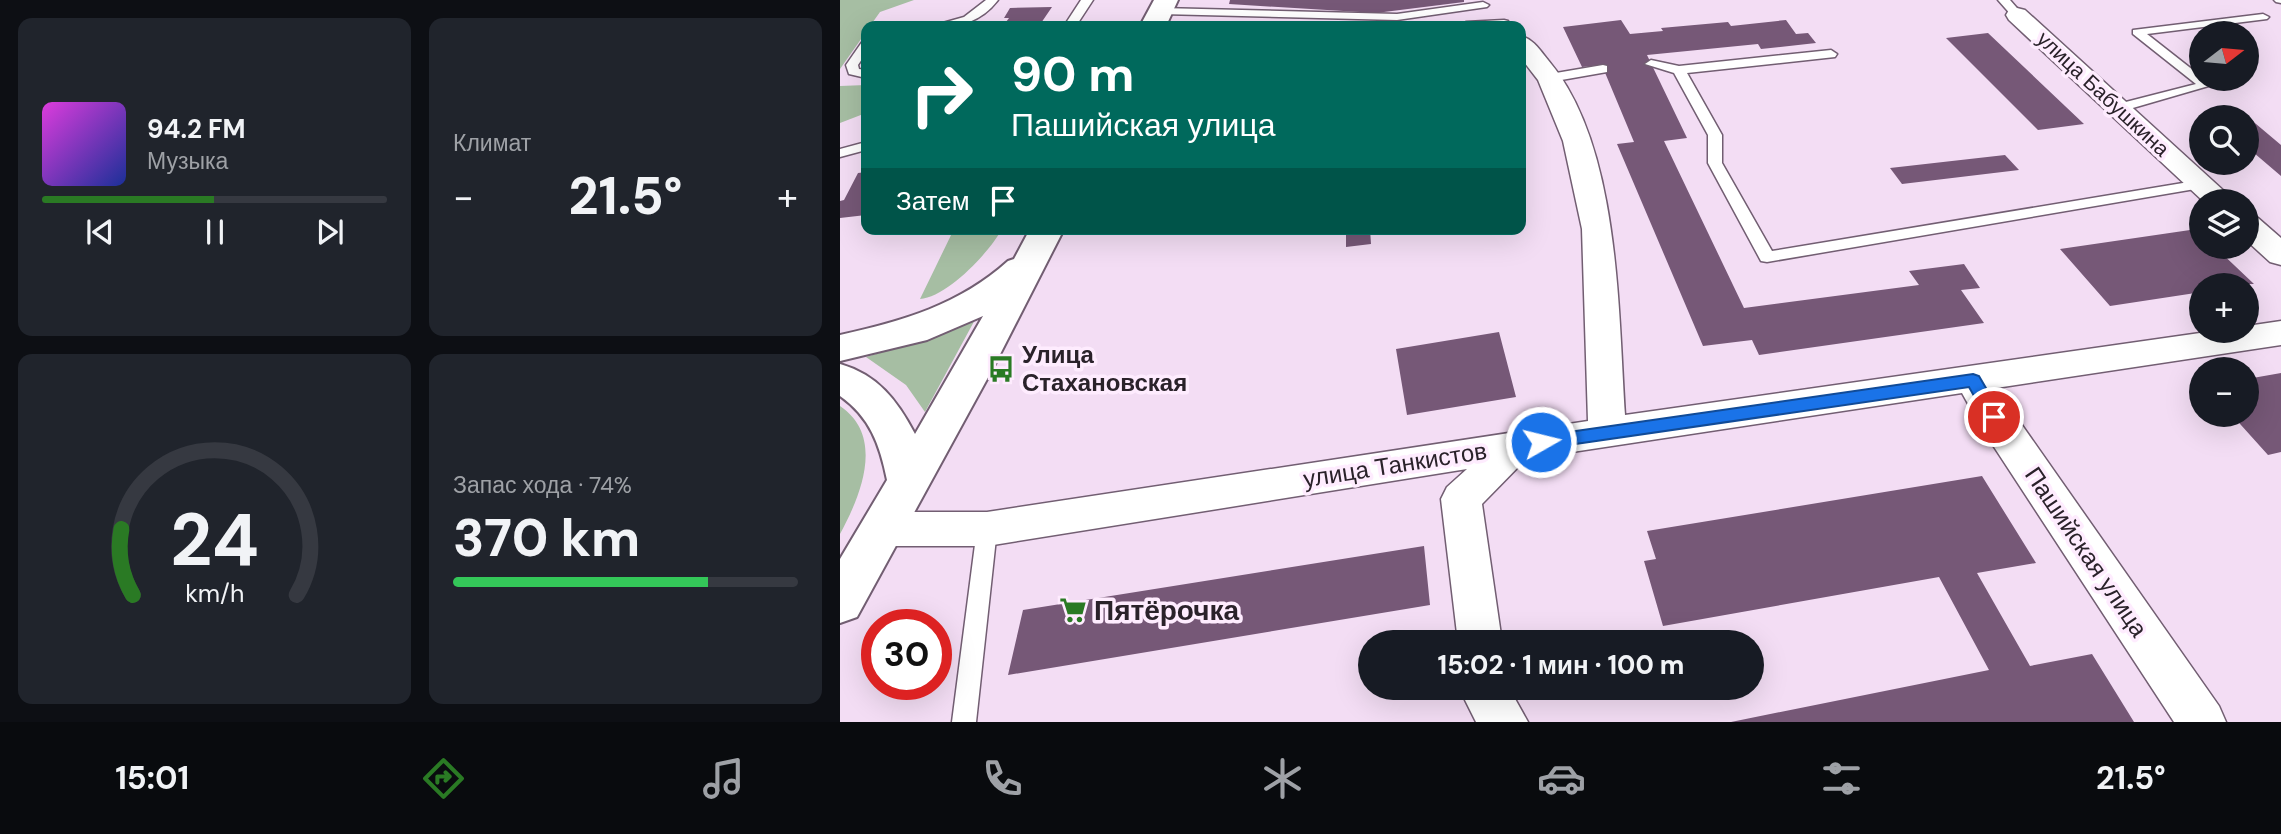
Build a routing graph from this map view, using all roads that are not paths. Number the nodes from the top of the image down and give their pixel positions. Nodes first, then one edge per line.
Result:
1 (992, 0) edge
2 (1087, 0) edge
3 (1483, 5) dead end
4 (2011, 8) edge
5 (1160, 12) edge
6 (2263, 17) dead end
7 (966, 21) edge
8 (1073, 21) edge
9 (1382, 21) edge
10 (1403, 21) edge
11 (1526, 49) edge
12 (861, 52) edge
13 (1526, 53) edge
14 (1831, 54) dead end
15 (1651, 64) dead end
16 (1603, 69) dead end
17 (1679, 70) junction
18 (861, 73) edge
19 (2119, 108) junction
20 (861, 147) edge
21 (840, 152) edge
22 (2207, 189) edge
23 (2189, 196) edge
24 (2259, 236) edge
25 (1043, 237) edge
26 (2281, 255) edge
27 (2281, 333) edge
28 (840, 348) edge
29 (840, 378) edge
30 (1973, 380) junction
31 (1607, 433) junction
32 (1515, 446) junction
33 (909, 481) junction
34 (882, 529) junction
35 (987, 530) junction
36 (840, 602) edge
37 (1478, 630) edge
38 (1488, 700) edge
39 (964, 722) edge
40 (1504, 722) edge
41 (2202, 722) edge

1 - 7 lane
2 - 8 lane
3 - 10 lane
4 - 19 street, улица Бабушкина
5 - 9 lane
6 - 19 lane
11 - 16 lane
12 - 18 lane
13 - 31 street
14 - 17 lane
15 - 17 lane
17 - 23 lane
19 - 22 street, улица Бабушкина
20 - 21 lane
24 - 26 street
25 - 28 main road
25 - 33 main road
27 - 30 street, улица Танкистов
29 - 33 main road
30 - 31 street, улица Танкистов
30 - 41 street, Пашийская улица
31 - 32 street, улица Танкистов
32 - 35 street, улица Танкистов
32 - 37 street
33 - 34 main road
34 - 35 street, улица Танкистов
34 - 36 main road
35 - 39 lane
38 - 40 street

